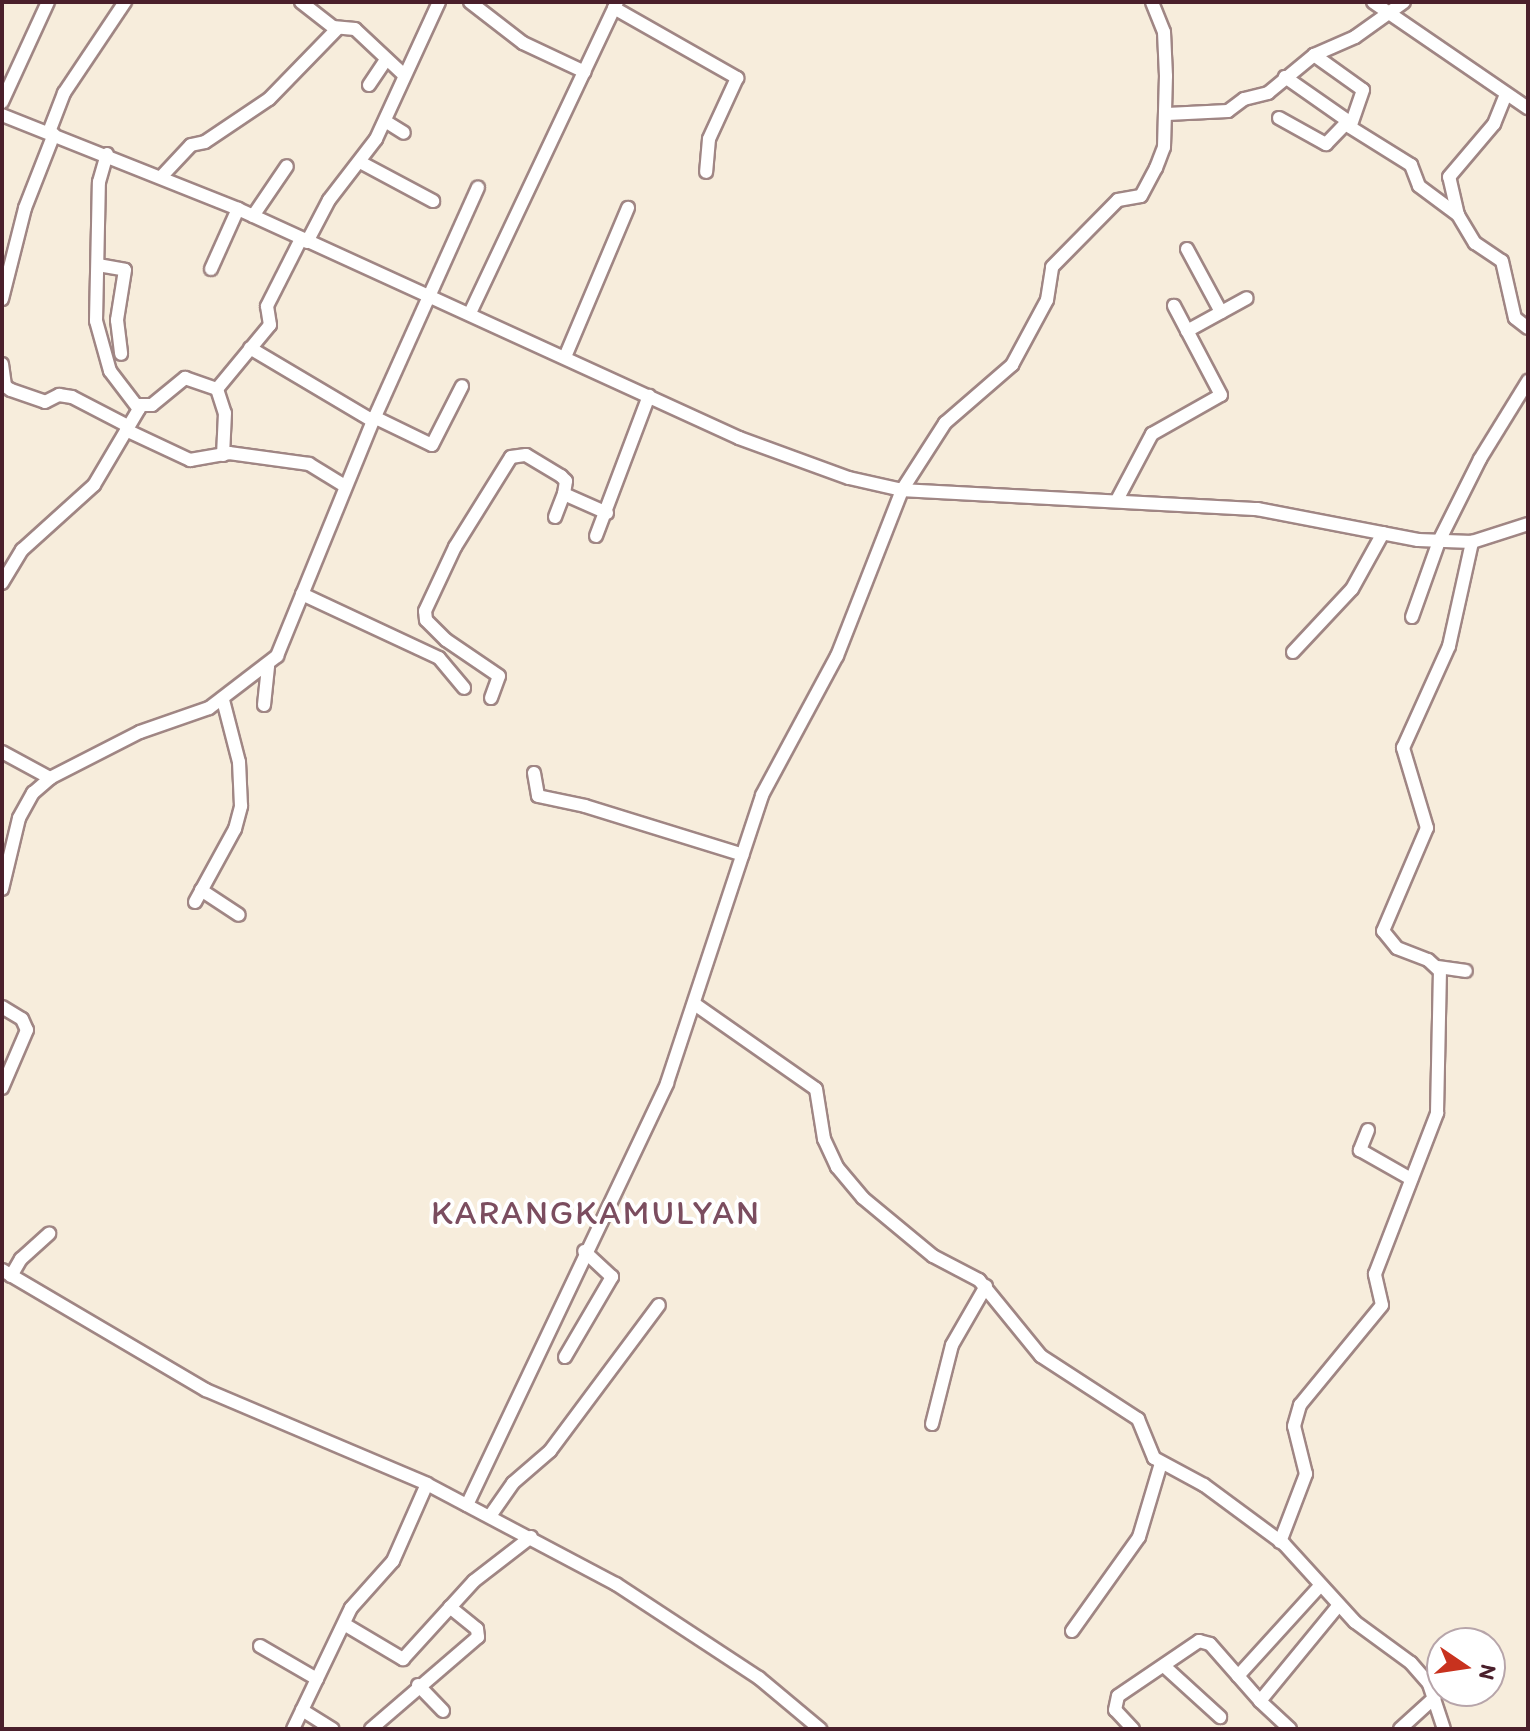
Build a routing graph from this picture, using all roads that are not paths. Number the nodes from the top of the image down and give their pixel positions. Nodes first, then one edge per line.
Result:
1 (48, 2) edge
2 (125, 2) edge
3 (301, 2) edge
4 (439, 2) edge
5 (470, 2) edge
6 (1152, 2) edge
7 (1373, 2) edge
8 (1404, 2) edge
9 (616, 4) edge
10 (1390, 12) junction
11 (337, 29) junction
12 (1314, 55) junction
13 (385, 61) junction
14 (585, 72) junction
15 (403, 74) junction
16 (1285, 77) junction
17 (369, 85) dead end
18 (1506, 95) junction
19 (2, 102) edge
20 (1528, 108) edge
21 (1167, 114) junction
22 (2, 115) edge
23 (1279, 118) dead end
24 (385, 121) junction
25 (1348, 121) junction
26 (52, 133) junction
27 (404, 133) dead end
28 (107, 154) junction
29 (360, 162) junction
30 (287, 166) dead end
31 (706, 172) dead end
32 (162, 176) junction
33 (478, 187) dead end
34 (433, 201) dead end
35 (628, 208) dead end
36 (238, 209) junction
37 (1458, 215) junction
38 (253, 216) junction
39 (304, 240) junction
40 (1187, 249) dead end
41 (98, 265) junction
42 (211, 269) dead end
43 (96, 298) junction
44 (1247, 298) dead end
45 (2, 299) edge
46 (430, 299) junction
47 (121, 304) junction
48 (1174, 306) dead end
49 (1221, 312) junction
50 (470, 313) junction
51 (1528, 328) edge
52 (1187, 331) junction
53 (250, 348) junction
54 (121, 354) dead end
55 (565, 357) junction
56 (3, 370) edge
57 (1528, 381) edge
58 (462, 386) dead end
59 (217, 389) junction
60 (649, 396) junction
61 (139, 405) junction
62 (374, 419) junction
63 (127, 428) junction
64 (223, 455) junction
65 (345, 486) junction
66 (902, 490) junction
67 (564, 494) junction
68 (1117, 500) junction
69 (607, 513) junction
70 (555, 517) dead end
71 (1528, 524) edge
72 (1383, 533) junction
73 (596, 536) dead end
74 (1439, 541) junction
75 (1472, 542) junction
76 (2, 583) edge
77 (302, 594) junction
78 (1412, 617) dead end
79 (1293, 652) dead end
80 (268, 666) junction
81 (464, 688) dead end
82 (491, 698) dead end
83 (223, 700) junction
84 (264, 705) dead end
85 (2, 752) edge
86 (534, 773) dead end
87 (50, 778) junction
88 (743, 855) junction
89 (2, 889) edge
90 (239, 915) dead end
91 (1438, 967) junction
92 (1466, 971) dead end
93 (696, 1005) junction
94 (2, 1007) edge
95 (2, 1088) edge
96 (1368, 1130) dead end
97 (1411, 1179) junction
98 (49, 1234) dead end
99 (584, 1251) junction
100 (7, 1273) edge
101 (986, 1286) junction
102 (659, 1305) dead end
103 (565, 1357) dead end
104 (932, 1424) dead end
105 (1161, 1463) junction
106 (427, 1484) junction
107 (467, 1505) junction
108 (490, 1516) junction
109 (531, 1537) junction
110 (1280, 1542) junction
111 (1320, 1586) junction
112 (1338, 1606) junction
113 (450, 1607) junction
114 (344, 1624) junction
115 (1072, 1631) dead end
116 (260, 1646) dead end
117 (1164, 1666) junction
118 (1238, 1676) junction
119 (317, 1679) junction
120 (1426, 1684) edge
121 (418, 1685) junction
122 (1260, 1701) junction
123 (1426, 1705) edge
124 (1438, 1707) edge
125 (302, 1710) junction
126 (443, 1711) dead end
127 (1220, 1717) dead end
128 (293, 1729) edge
129 (333, 1729) edge
130 (371, 1729) edge
131 (820, 1729) edge
132 (1133, 1729) edge
133 (1290, 1729) edge
134 (1400, 1729) edge
135 (1444, 1729) edge

1 - 19 street
2 - 26 street
3 - 11 street
4 - 15 street
5 - 14 street
6 - 21 street
7 - 10 street
8 - 10 street
9 - 14 street
9 - 31 street
10 - 12 street
10 - 18 street
11 - 13 street
11 - 32 street
12 - 16 street
12 - 25 street
13 - 15 street
13 - 17 street
14 - 50 street
15 - 24 street
16 - 21 street
16 - 25 street
18 - 20 street
18 - 37 street
21 - 66 street
22 - 26 street
23 - 25 street
24 - 27 street
24 - 29 street
25 - 37 street
26 - 28 street
26 - 45 street
28 - 32 street
28 - 41 street
29 - 34 street
29 - 39 street
30 - 38 street
32 - 36 street
33 - 46 street
35 - 55 street
36 - 38 street
36 - 42 street
37 - 51 street
38 - 39 street
39 - 46 street
39 - 53 street
40 - 49 street
41 - 43 street
41 - 47 street
43 - 47 street
43 - 61 street
44 - 49 street
46 - 50 street
46 - 62 street
47 - 54 street
48 - 52 street
49 - 52 street
50 - 55 street
52 - 68 street
53 - 59 street
53 - 62 street
55 - 60 street
56 - 63 street
57 - 74 street
58 - 62 street
59 - 61 street
59 - 64 street
60 - 66 street
60 - 69 street
61 - 63 street
62 - 65 street
63 - 64 street
63 - 76 street
64 - 65 street
65 - 77 street
66 - 68 street
66 - 88 street
67 - 69 street
67 - 70 street
67 - 82 street
68 - 72 street
69 - 73 street
71 - 75 street
72 - 74 street
72 - 79 street
74 - 75 street
74 - 78 street
75 - 91 street
77 - 80 street
77 - 81 street
80 - 83 street
80 - 84 street
83 - 87 street
83 - 90 street
85 - 87 street
86 - 88 street
87 - 89 street
88 - 93 street
91 - 92 street
91 - 97 street
93 - 99 street
93 - 101 street
94 - 95 street
96 - 97 street
97 - 110 street
98 - 100 street
99 - 103 street
99 - 107 street
100 - 106 street
101 - 104 street
101 - 105 street
102 - 108 street
105 - 110 street
105 - 115 street
106 - 107 street
106 - 114 street
107 - 108 street
108 - 109 street
109 - 113 street
109 - 131 street
110 - 111 street
111 - 112 street
111 - 118 street
112 - 120 street
112 - 122 street
113 - 114 street
113 - 121 street
114 - 119 street
116 - 119 street
117 - 118 street
117 - 127 street
117 - 132 street
118 - 122 street
119 - 125 street
121 - 126 street
121 - 130 street
122 - 133 street
123 - 134 street
124 - 135 street
125 - 128 street
125 - 129 street

